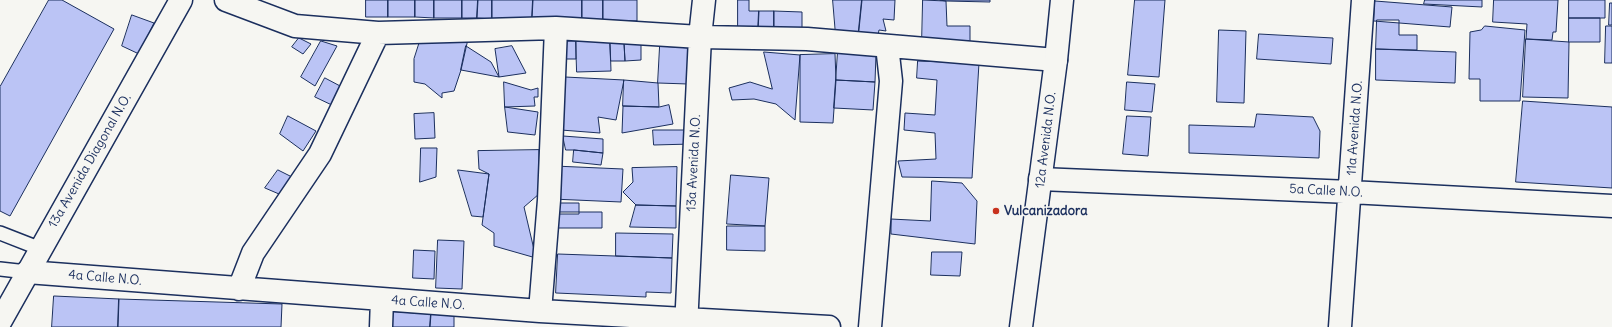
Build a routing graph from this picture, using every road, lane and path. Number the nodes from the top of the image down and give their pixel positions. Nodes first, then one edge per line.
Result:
1 (181, 0) edge
2 (226, 0) edge
3 (704, 0) edge
4 (1062, 0) edge
5 (1363, 0) edge
6 (556, 28) junction
7 (378, 33) junction
8 (700, 37) junction
9 (887, 46) junction
10 (1056, 60) junction
11 (1040, 180) junction
12 (1350, 192) junction
13 (1612, 206) edge
14 (0, 233) edge
15 (41, 249) junction
16 (0, 270) edge
17 (28, 272) junction
18 (239, 289) junction
19 (382, 300) junction
20 (540, 311) junction
21 (0, 322) edge
22 (686, 323) edge
23 (381, 327) edge
24 (829, 327) edge
25 (870, 327) edge
26 (1021, 327) edge
27 (1340, 327) edge

1 - 15 street, 13a Avenida Diagonal N.O.
2 - 7 street
3 - 8 street, 13a Avenida N.O.
4 - 10 street, 12a Avenida N.O.
5 - 12 street, 11a Avenida N.O.
6 - 7 street
6 - 8 street
6 - 20 street
7 - 18 street
8 - 9 street
8 - 22 street, 13a Avenida N.O.
9 - 10 street
9 - 25 street
10 - 11 street, 12a Avenida N.O.
11 - 12 street, 5a Calle N.O.
11 - 26 street, 12a Avenida N.O.
12 - 13 street, 5a Calle N.O.
12 - 27 street, 11a Avenida N.O.
14 - 15 lane
15 - 17 street, 13a Avenida Diagonal N.O.
16 - 17 lane
17 - 18 street, 4a Calle N.O.
17 - 21 street, 13a Avenida Diagonal N.O.
18 - 19 street, 4a Calle N.O.
19 - 20 street, 4a Calle N.O.
19 - 23 street
20 - 22 street, 4a Calle N.O.
22 - 24 street, 4a Calle N.O.

